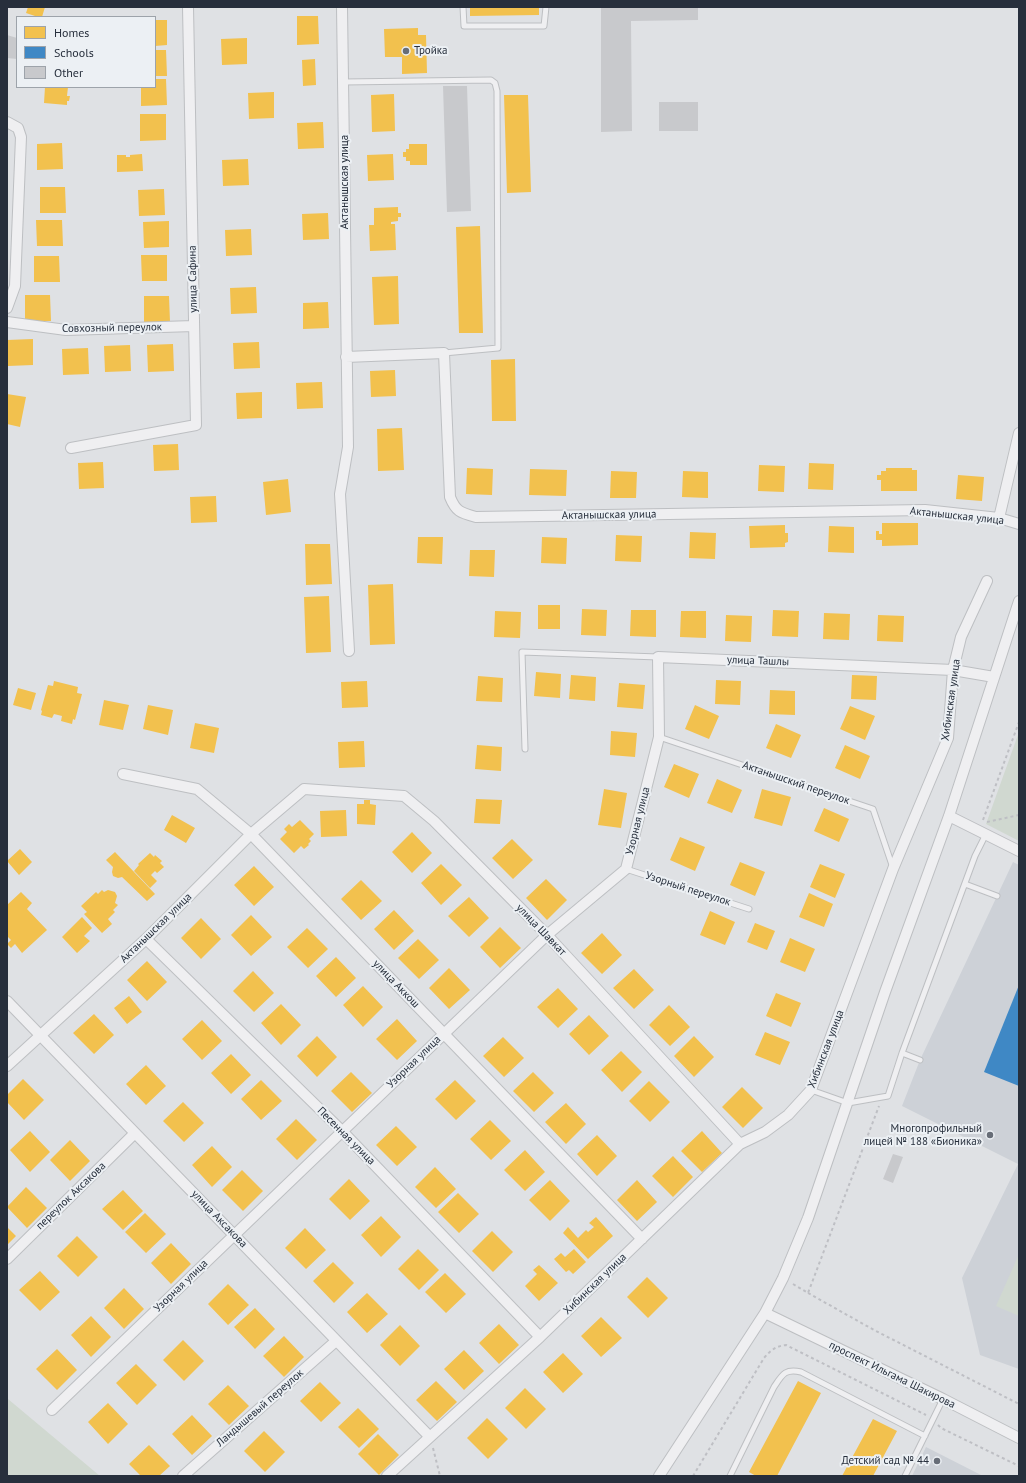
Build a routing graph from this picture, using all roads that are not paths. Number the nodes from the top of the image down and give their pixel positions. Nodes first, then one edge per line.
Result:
1 (188, 7) edge
2 (342, 7) edge
3 (463, 7) edge
4 (546, 7) edge
5 (344, 82) junction
6 (7, 122) edge
7 (7, 308) edge
8 (7, 322) edge
9 (194, 326) junction
10 (444, 353) junction
11 (346, 356) junction
12 (1019, 433) edge
13 (71, 448) dead end
14 (999, 518) junction
15 (1019, 524) edge
16 (987, 581) dead end
17 (1019, 601) edge
18 (349, 651) dead end
19 (658, 657) junction
20 (953, 670) junction
21 (994, 677) junction
22 (659, 737) junction
23 (525, 749) dead end
24 (123, 774) dead end
25 (304, 789) joint
26 (948, 816) junction
27 (251, 834) junction
28 (986, 834) junction
29 (1019, 851) edge
30 (626, 869) junction
31 (893, 869) junction
32 (965, 884) junction
33 (997, 896) dead end
34 (749, 909) dead end
35 (547, 935) junction
36 (146, 939) junction
37 (7, 1001) edge
38 (444, 1034) junction
39 (40, 1035) junction
40 (902, 1053) junction
41 (920, 1060) dead end
42 (7, 1066) edge
43 (811, 1090) junction
44 (848, 1104) junction
45 (342, 1131) junction
46 (135, 1133) junction
47 (740, 1144) junction
48 (234, 1235) junction
49 (642, 1239) junction
50 (7, 1259) edge
51 (765, 1313) junction
52 (540, 1337) junction
53 (336, 1341) junction
54 (943, 1399) junction
55 (52, 1410) dead end
56 (925, 1436) junction
57 (430, 1437) junction
58 (1019, 1438) edge
59 (183, 1476) edge
60 (387, 1476) edge
61 (660, 1476) edge
62 (730, 1476) edge
63 (905, 1476) edge

1 - 9 street, улица Сафина
2 - 5 street, Актанышская улица
3 - 4 lane
5 - 10 lane
5 - 11 street, Актанышская улица
6 - 7 street
8 - 9 street, Совхозный переулок
9 - 13 street, улица Сафина
10 - 11 street
10 - 14 street, Актанышская улица
11 - 18 street, Актанышская улица
12 - 14 street
14 - 15 street, Актанышская улица
16 - 20 street, Хибинская улица
17 - 21 street
19 - 20 street, улица Ташлы
19 - 22 street, Узорная улица
19 - 23 lane, улица Ташлы
20 - 21 street, улица Ташлы
20 - 31 street, Хибинская улица
21 - 26 street
22 - 30 street, Узорная улица
22 - 31 lane, Актанышский переулок
24 - 27 street, улица Аккош
25 - 27 street, Актанышская улица
25 - 35 street, улица Шавкат
26 - 28 street
26 - 44 street
27 - 36 street, Актанышская улица
27 - 38 street, улица Аккош
28 - 29 street
28 - 32 lane
30 - 34 lane, Узорный переулок
30 - 35 street, Узорная улица
31 - 43 street, Хибинская улица
32 - 33 lane
32 - 40 lane
35 - 38 street, Узорная улица
35 - 47 street, улица Шавкат
36 - 39 street, Актанышская улица
36 - 45 street, Песенная улица
37 - 39 street, улица Аксакова
38 - 45 street, Узорная улица
38 - 49 street, улица Аккош
39 - 42 street, Актанышская улица
39 - 46 street, улица Аксакова
40 - 41 lane
40 - 44 lane
43 - 44 lane
43 - 47 street, Хибинская улица
44 - 51 street
45 - 48 street, Узорная улица
45 - 52 street, Песенная улица
46 - 48 street, улица Аксакова
46 - 50 street, переулок Аксакова
47 - 49 street, Хибинская улица
48 - 53 street, улица Аксакова
48 - 55 street, Узорная улица
49 - 52 street, Хибинская улица
51 - 54 street, проспект Ильгама Шакирова
51 - 61 street
52 - 57 street, Хибинская улица
53 - 57 street, улица Аксакова
53 - 59 street, Ландышевый переулок
54 - 56 lane
54 - 58 street, проспект Ильгама Шакирова
56 - 62 lane
56 - 63 lane
57 - 60 street, Хибинская улица

